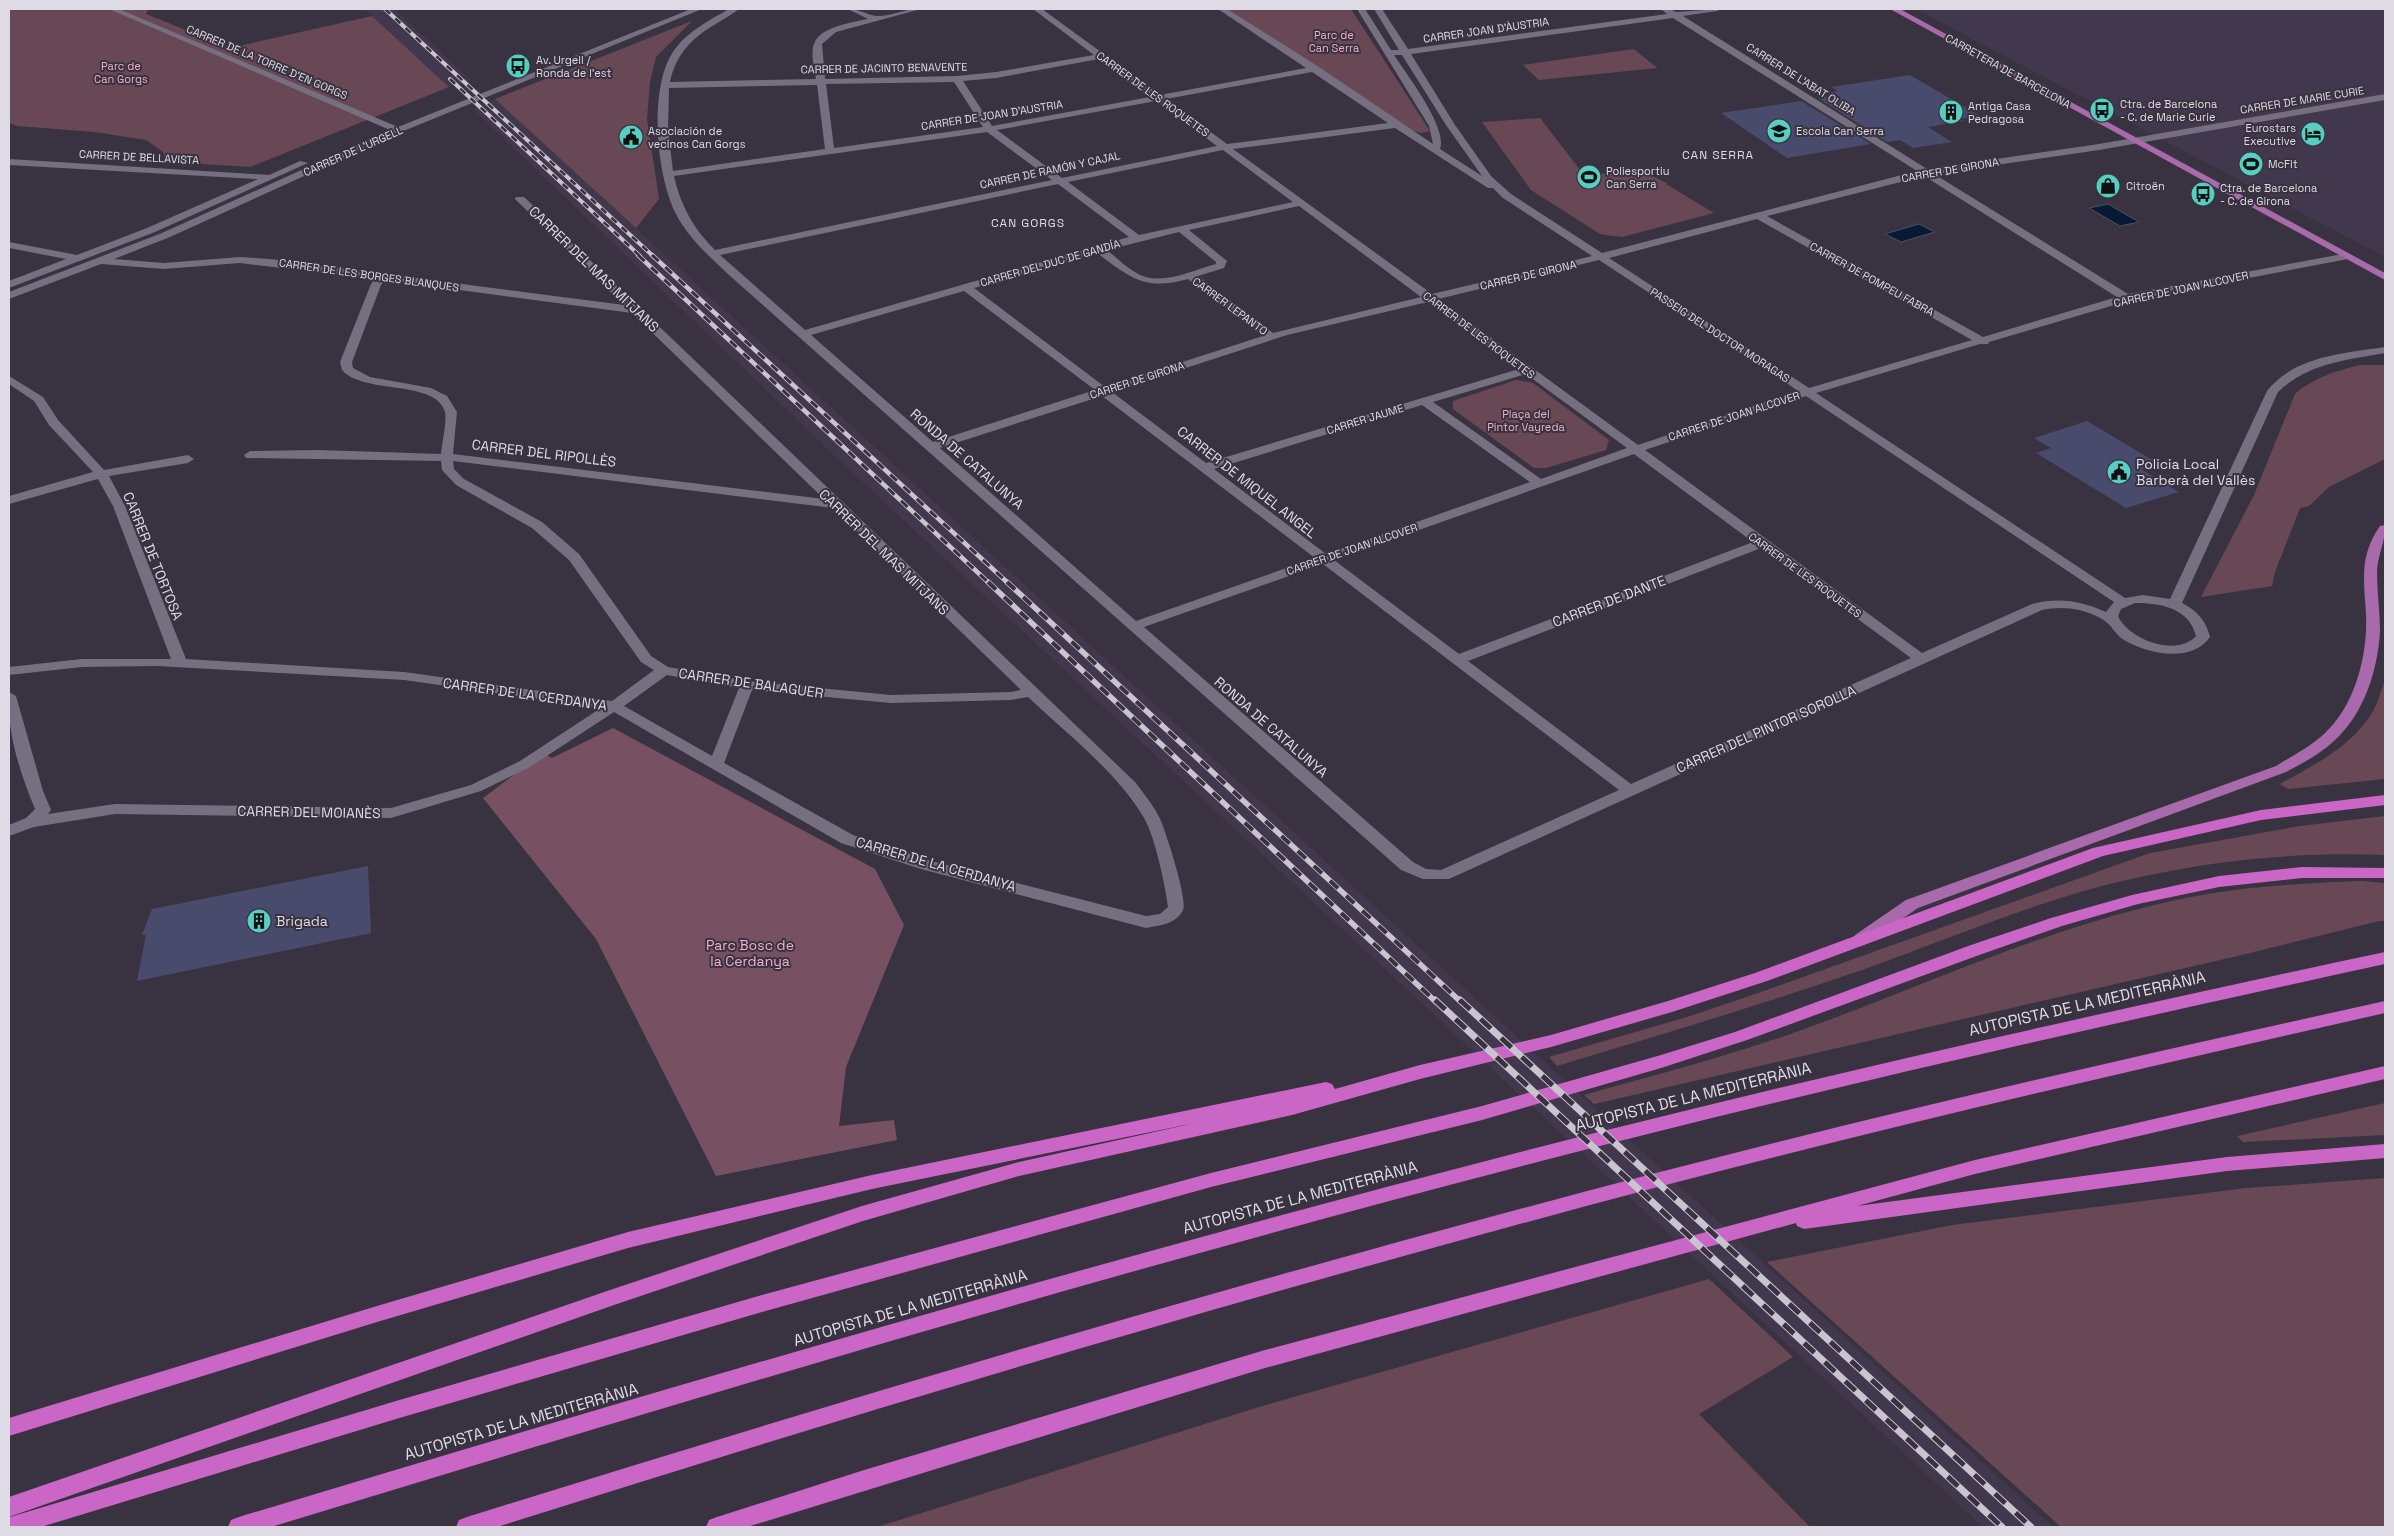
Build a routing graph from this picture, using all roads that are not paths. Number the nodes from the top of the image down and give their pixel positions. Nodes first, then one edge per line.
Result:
1 (113, 9) edge
2 (137, 9) edge
3 (676, 9) edge
4 (698, 9) edge
5 (735, 9) edge
6 (852, 9) edge
7 (917, 9) edge
8 (1053, 9) edge
9 (1222, 9) edge
10 (1361, 9) edge
11 (1378, 9) edge
12 (1629, 9) edge
13 (1665, 9) edge
14 (1717, 9) edge
15 (1894, 9) edge
16 (1039, 10) edge
17 (1675, 15) junction
18 (874, 18) junction
19 (138, 19) junction
20 (1646, 19) junction
21 (1407, 52) junction
22 (1389, 53) junction
23 (1102, 56) junction
24 (1316, 69) junction
25 (957, 79) junction
26 (821, 80) junction
27 (665, 85) junction
28 (2385, 97) edge
29 (1158, 98) junction
30 (385, 125) junction
31 (1395, 125) junction
32 (989, 129) junction
33 (398, 130) junction
34 (1436, 132) junction
35 (1411, 136) junction
36 (2134, 139) junction
37 (1225, 147) junction
38 (1435, 151) junction
39 (830, 152) junction
40 (9, 162) edge
41 (1926, 172) junction
42 (670, 174) junction
43 (269, 177) junction
44 (1060, 181) junction
45 (1507, 196) junction
46 (520, 199) dead end
47 (1300, 203) junction
48 (1759, 216) junction
49 (1180, 228) junction
50 (1137, 238) junction
51 (9, 245) edge
52 (1099, 249) junction
53 (712, 253) junction
54 (2348, 256) junction
55 (77, 258) junction
56 (1600, 258) junction
57 (99, 261) junction
58 (1188, 275) junction
59 (2385, 277) edge
60 (382, 278) junction
61 (9, 285) edge
62 (966, 287) junction
63 (9, 296) edge
64 (1429, 298) junction
65 (2126, 298) junction
66 (638, 310) junction
67 (803, 334) junction
68 (1272, 336) junction
69 (1984, 342) junction
70 (2385, 350) edge
71 (2348, 357) junction
72 (2385, 358) edge
73 (1526, 370) junction
74 (9, 379) edge
75 (1104, 391) junction
76 (1808, 392) junction
77 (1424, 401) junction
78 (931, 447) junction
79 (1634, 450) junction
80 (250, 455) dead end
81 (447, 458) junction
82 (188, 459) dead end
83 (1204, 468) junction
84 (101, 474) junction
85 (1539, 483) junction
86 (9, 500) edge
87 (834, 504) junction
88 (2385, 529) edge
89 (1761, 543) junction
90 (1323, 559) junction
91 (2122, 602) junction
92 (2174, 604) junction
93 (2111, 619) junction
94 (1134, 626) junction
95 (1456, 660) junction
96 (1921, 660) junction
97 (180, 664) junction
98 (664, 670) junction
99 (9, 671) edge
100 (746, 686) junction
101 (1030, 692) junction
102 (9, 696) edge
103 (612, 705) junction
104 (716, 764) junction
105 (1630, 790) junction
106 (2385, 800) edge
107 (31, 822) junction
108 (9, 831) edge
109 (2385, 873) edge
110 (1423, 874) joint
111 (1146, 922) joint
112 (1860, 940) junction
113 (2385, 958) edge
114 (2385, 1007) edge
115 (1420, 1072) junction
116 (2385, 1072) edge
117 (2385, 1151) edge
118 (1745, 1229) junction
119 (9, 1427) edge
120 (9, 1507) edge
121 (10, 1527) edge
122 (239, 1527) edge
123 (467, 1527) edge
124 (717, 1527) edge

1 - 19 street, CARRER DE LA TORRE D'EN GORGS
2 - 19 street
3 - 30 street, CARRER DE L'URGELL
4 - 33 street, CARRER DE L'URGELL
5 - 27 street, RONDA DE CATALUNYA
6 - 18 street
7 - 18 street
8 - 16 street
9 - 24 street
10 - 22 street
11 - 21 street, PASSEIG DEL DOCTOR MORAGAS
12 - 20 street
13 - 17 street, CARRER DE L'ABAT OLIBA
14 - 17 street, CARRER JOAN D'ÀUSTRIA
15 - 36 main road, CARRETERA DE BARCELONA
16 - 23 street, CARRER DE LES ROQUETES
17 - 20 street, CARRER JOAN D'ÀUSTRIA
17 - 41 street, CARRER DE L'ABAT OLIBA
18 - 26 street
19 - 30 street, CARRER DE LA TORRE D'EN GORGS
20 - 21 street, CARRER JOAN D'ÀUSTRIA
21 - 22 street, CARRER JOAN D'ÀUSTRIA
21 - 45 street, PASSEIG DEL DOCTOR MORAGAS
22 - 34 street
23 - 25 street, CARRER DE JACINTO BENAVENTE
23 - 29 street, CARRER DE LES ROQUETES
24 - 29 street, CARRER DE JOAN D'AUSTRIA
24 - 31 street
25 - 26 street, CARRER DE JACINTO BENAVENTE
25 - 32 street
26 - 27 street, CARRER DE JACINTO BENAVENTE
26 - 39 street
27 - 42 street, RONDA DE CATALUNYA
28 - 36 street, CARRER DE MARIE CURIE
29 - 32 street, CARRER DE JOAN D'AUSTRIA
29 - 37 street, CARRER DE LES ROQUETES
30 - 33 street, CARRER DE LA TORRE D'EN GORGS
30 - 43 street, CARRER DE L'URGELL
31 - 35 street
31 - 37 street, CARRER DE RAMÓN Y CAJAL
32 - 39 street, CARRER DE JOAN D'AUSTRIA
32 - 44 street
33 - 57 street, CARRER DE L'URGELL
34 - 35 street
34 - 38 street
35 - 38 street
36 - 41 street, CARRER DE GIRONA
36 - 54 main road, CARRETERA DE BARCELONA
37 - 44 street, CARRER DE RAMÓN Y CAJAL
37 - 47 street, CARRER DE LES ROQUETES
38 - 45 street
39 - 42 street, CARRER DE JOAN D'AUSTRIA
40 - 43 street, CARRER DE BELLAVISTA
41 - 48 street, CARRER DE GIRONA
41 - 65 street, CARRER DE L'ABAT OLIBA
42 - 53 street, RONDA DE CATALUNYA
43 - 55 street, CARRER DE L'URGELL
44 - 50 street
44 - 53 street, CARRER DE RAMÓN Y CAJAL
45 - 56 street, PASSEIG DEL DOCTOR MORAGAS
46 - 66 street, CARRER DEL MAS MITJANS
47 - 49 street, CARRER DEL DUC DE GANDÍA
47 - 64 street, CARRER DE LES ROQUETES
48 - 56 street, CARRER DE GIRONA
48 - 69 street, CARRER DE POMPEU FABRA
49 - 50 street, CARRER DEL DUC DE GANDÍA
49 - 58 street
50 - 52 street, CARRER DEL DUC DE GANDÍA
51 - 55 street
52 - 58 street
52 - 62 street, CARRER DEL DUC DE GANDÍA
53 - 67 street, RONDA DE CATALUNYA
54 - 59 main road, CARRETERA DE BARCELONA
54 - 65 street, CARRER DE JOAN ALCOVER
55 - 61 street, CARRER DE L'URGELL
56 - 64 street, CARRER DE GIRONA
56 - 76 street, PASSEIG DEL DOCTOR MORAGAS
57 - 60 street, CARRER DE LES BORGES BLANQUES
57 - 63 street, CARRER DE L'URGELL
58 - 68 street, CARRER LEPANTO
60 - 66 street, CARRER DE LES BORGES BLANQUES
60 - 81 street
62 - 67 street, CARRER DEL DUC DE GANDÍA
62 - 75 street, CARRER DE MIQUEL ANGEL
64 - 68 street, CARRER DE GIRONA
64 - 73 street, CARRER DE LES ROQUETES
65 - 69 street, CARRER DE JOAN ALCOVER
66 - 87 street, CARRER DEL MAS MITJANS
67 - 78 street, RONDA DE CATALUNYA
68 - 75 street, CARRER DE GIRONA
69 - 76 street, CARRER DE JOAN ALCOVER
70 - 71 street
71 - 72 street
71 - 92 street
73 - 77 street, CARRER JAUME
73 - 79 street, CARRER DE LES ROQUETES
74 - 84 street, CARRER DE TORTOSA
75 - 78 street, CARRER DE GIRONA
75 - 83 street, CARRER DE MIQUEL ANGEL
76 - 79 street, CARRER DE JOAN ALCOVER
76 - 91 street, PASSEIG DEL DOCTOR MORAGAS
77 - 83 street, CARRER JAUME
77 - 85 street
78 - 94 street, RONDA DE CATALUNYA
79 - 85 street, CARRER DE JOAN ALCOVER
79 - 89 street, CARRER DE LES ROQUETES
80 - 81 street, CARRER DEL RIPOLLÈS
81 - 87 street, CARRER DEL RIPOLLÈS
81 - 98 street, CARRER DE BALAGUER
82 - 84 street
83 - 90 street, CARRER DE MIQUEL ANGEL
84 - 86 street
84 - 97 street, CARRER DE TORTOSA
85 - 90 street, CARRER DE JOAN ALCOVER
87 - 101 street, CARRER DEL MAS MITJANS
88 - 112 main road
89 - 95 street, CARRER DE DANTE
89 - 96 street, CARRER DE LES ROQUETES
90 - 94 street, CARRER DE JOAN ALCOVER
90 - 95 street, CARRER DE MIQUEL ANGEL
91 - 92 street
91 - 93 street
92 - 93 street
93 - 96 street, CARRER DEL PINTOR SOROLLA
94 - 110 street, RONDA DE CATALUNYA
95 - 105 street, CARRER DE MIQUEL ANGEL
96 - 105 street, CARRER DEL PINTOR SOROLLA
97 - 99 street, CARRER DE LA CERDANYA
97 - 103 street, CARRER DE LA CERDANYA
98 - 100 street, CARRER DE BALAGUER
98 - 103 street, CARRER DEL MOIANÈS
100 - 101 street, CARRER DE BALAGUER
100 - 104 street
101 - 111 street, CARRER DEL MAS MITJANS
102 - 107 street
103 - 104 street, CARRER DE LA CERDANYA
103 - 107 street, CARRER DEL MOIANÈS
104 - 111 street, CARRER DE LA CERDANYA
105 - 110 street, CARRER DEL PINTOR SOROLLA
106 - 112 highway
107 - 108 street, CARRER DEL MOIANÈS
109 - 121 highway
112 - 115 highway
113 - 122 highway, AUTOPISTA DE LA MEDITERRÀNIA
114 - 123 highway
115 - 119 highway
115 - 120 highway
116 - 118 highway
117 - 118 highway
118 - 124 highway

